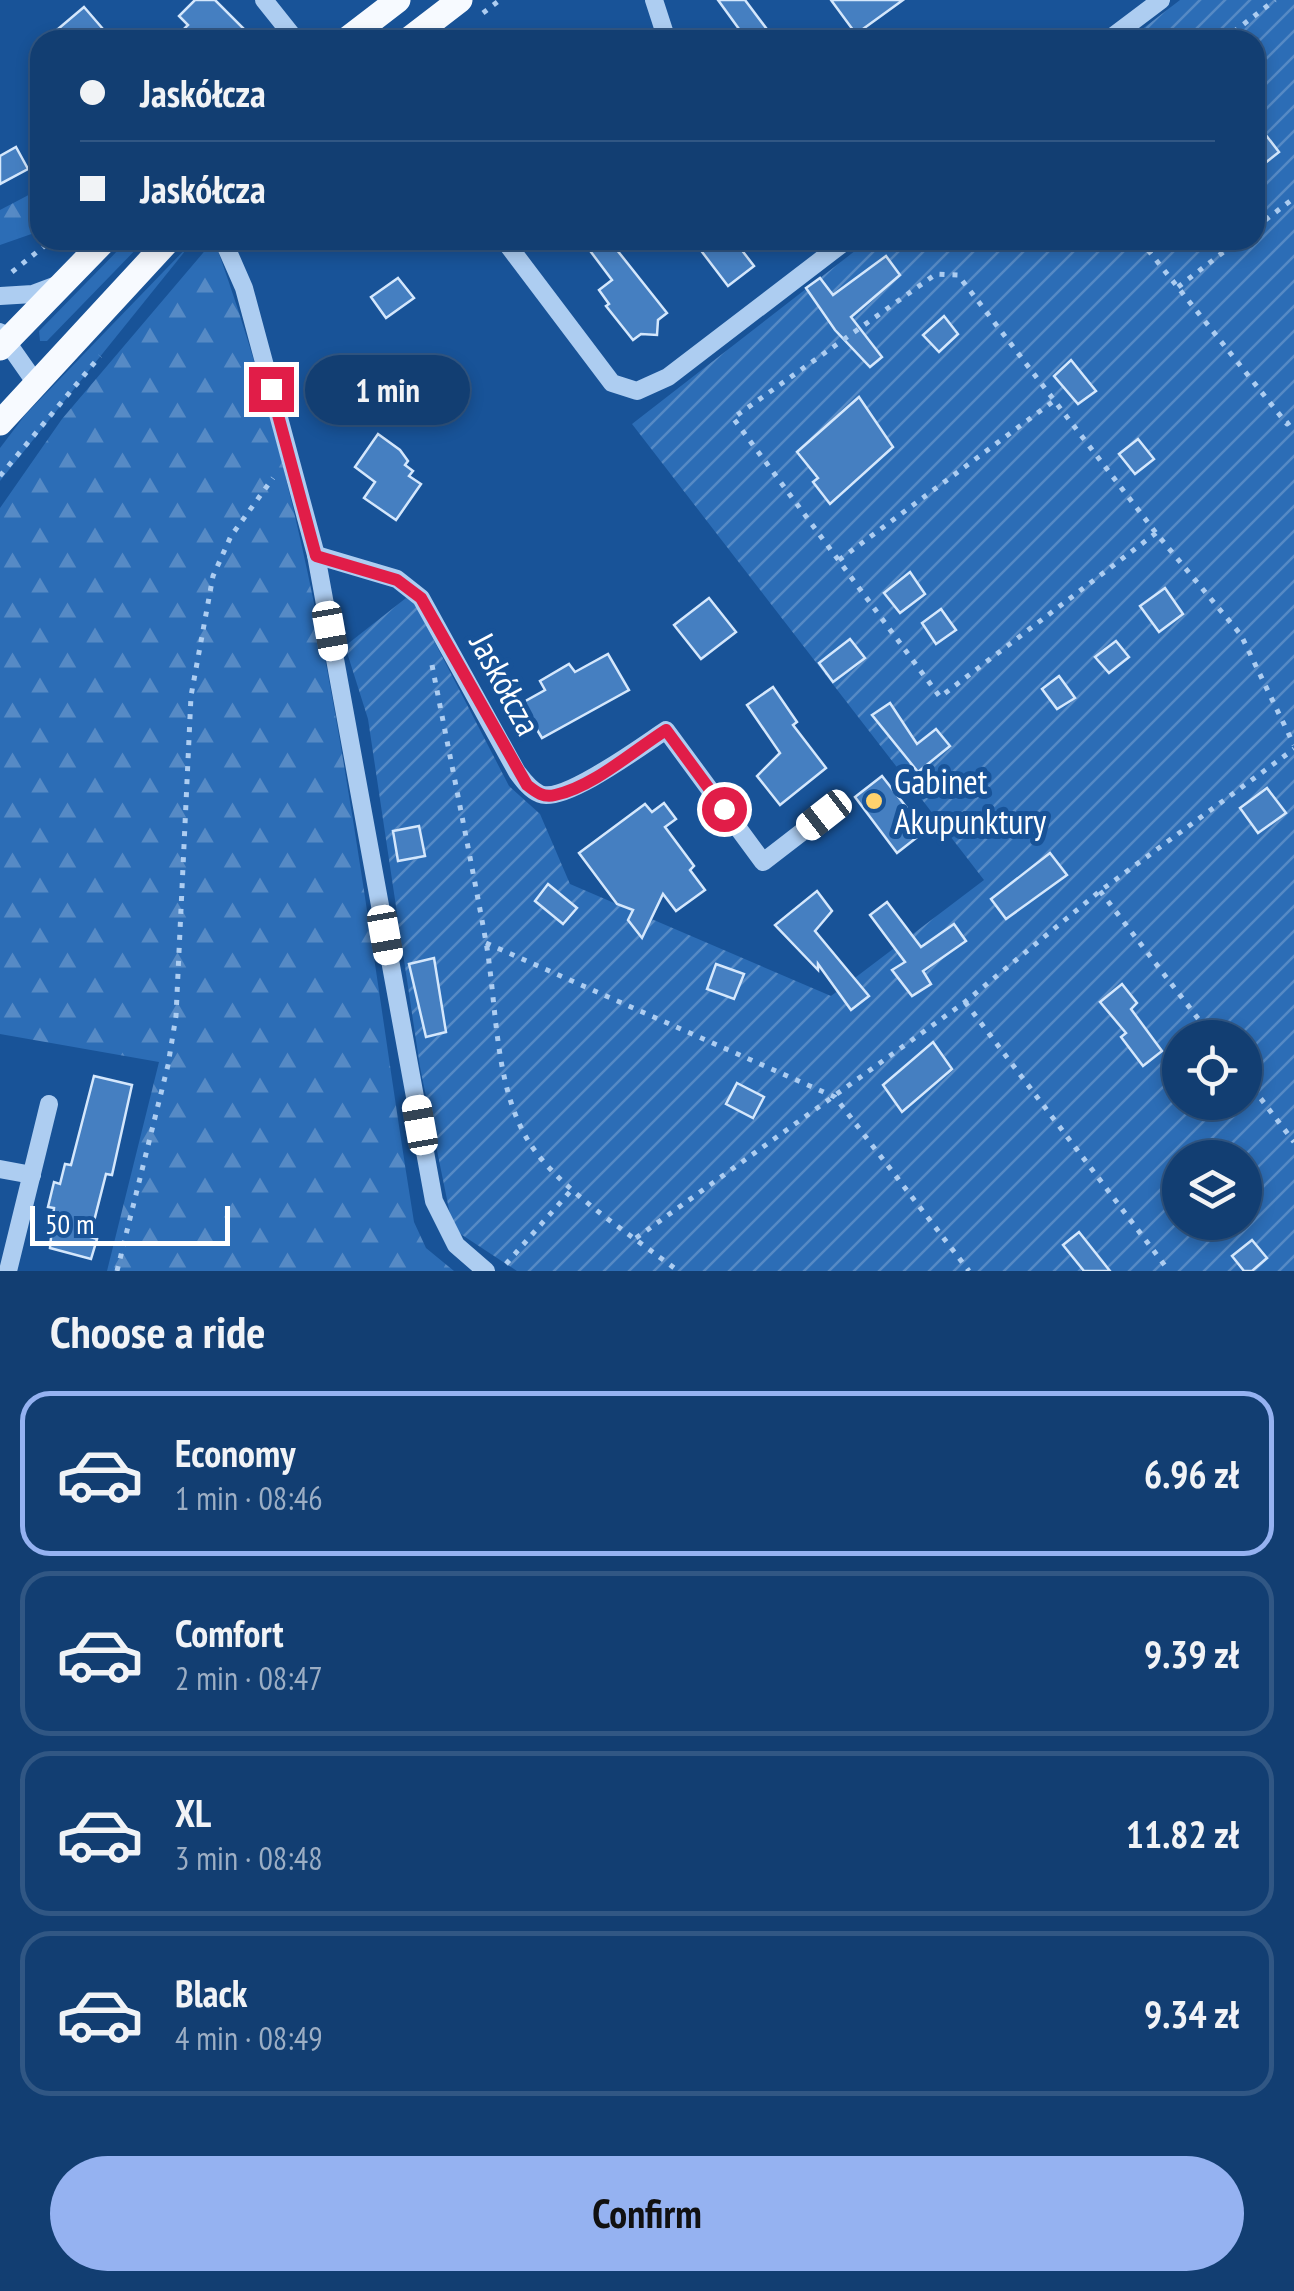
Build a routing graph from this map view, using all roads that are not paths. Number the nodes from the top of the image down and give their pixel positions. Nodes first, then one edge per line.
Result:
1 (264, 0) edge
2 (398, 0) edge
3 (460, 0) edge
4 (654, 0) edge
5 (1161, 0) edge
6 (288, 30) edge
7 (359, 30) edge
8 (421, 30) edge
9 (664, 30) edge
10 (1121, 30) edge
11 (95, 250) edge
12 (160, 250) edge
13 (227, 250) edge
14 (512, 250) edge
15 (834, 250) edge
16 (62, 283) junction
17 (0, 296) edge
18 (2, 340) edge
19 (35, 382) junction
20 (3, 409) edge
21 (316, 556) junction
22 (824, 815) dead end
23 (49, 1104) dead end
24 (0, 1169) edge
25 (32, 1175) junction
26 (8, 1271) edge
27 (486, 1271) edge

1 - 6 street
2 - 7 main road
3 - 8 main road
4 - 9 street
5 - 10 street
11 - 16 main road
12 - 19 main road
13 - 21 street
14 - 15 street
16 - 17 street
16 - 18 main road
18 - 19 street
19 - 20 main road
21 - 22 street, Jaskółcza
21 - 27 street
23 - 25 street
24 - 25 street
25 - 26 street

